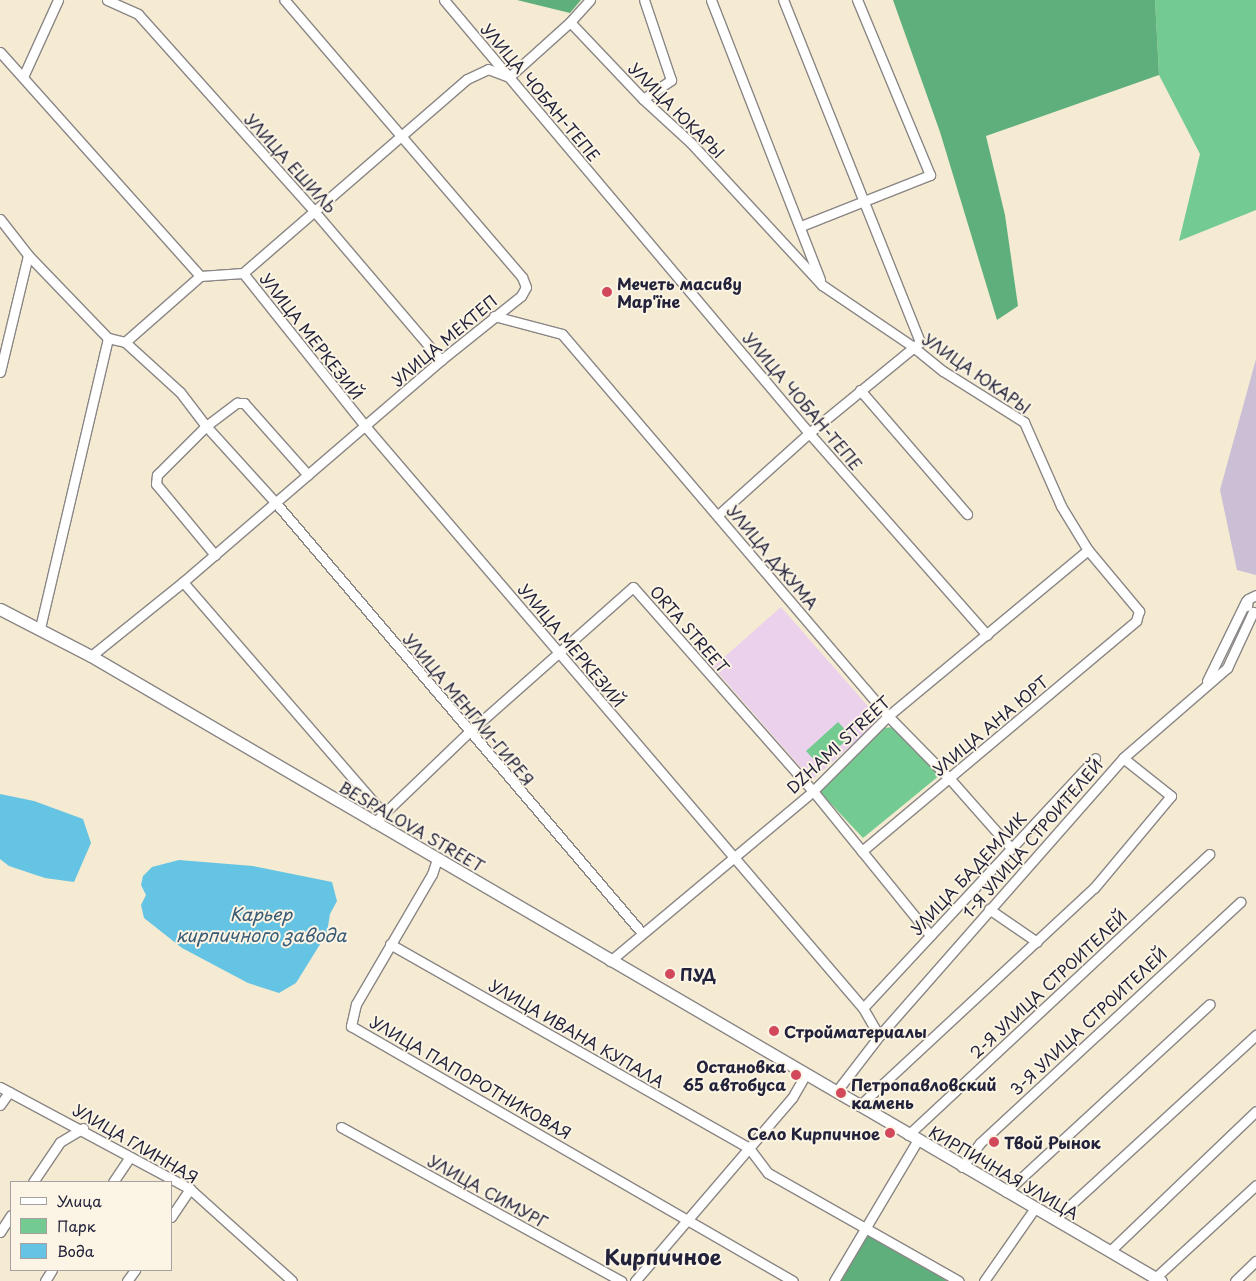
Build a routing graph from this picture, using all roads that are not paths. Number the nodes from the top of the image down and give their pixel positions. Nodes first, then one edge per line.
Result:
1 (58, 0) edge
2 (107, 0) edge
3 (285, 0) edge
4 (444, 0) edge
5 (590, 0) edge
6 (644, 0) edge
7 (711, 0) edge
8 (783, 0) edge
9 (856, 0) edge
10 (570, 22) junction
11 (0, 52) edge
12 (23, 77) junction
13 (509, 77) junction
14 (644, 99) junction
15 (403, 136) junction
16 (863, 199) junction
17 (314, 211) junction
18 (0, 219) edge
19 (801, 226) junction
20 (28, 255) junction
21 (243, 273) junction
22 (200, 276) junction
23 (822, 285) junction
24 (494, 316) junction
25 (108, 338) junction
26 (125, 342) junction
27 (912, 346) junction
28 (441, 360) junction
29 (0, 372) edge
30 (860, 390) junction
31 (206, 426) junction
32 (365, 426) junction
33 (809, 433) junction
34 (308, 475) junction
35 (274, 502) junction
36 (967, 514) dead end
37 (718, 515) junction
38 (1088, 550) junction
39 (215, 555) junction
40 (183, 582) junction
41 (1256, 588) edge
42 (1251, 598) edge
43 (0, 609) edge
44 (1255, 612) edge
45 (1136, 621) joint
46 (40, 628) junction
47 (987, 635) junction
48 (559, 653) junction
49 (90, 656) junction
50 (1192, 698) junction
51 (888, 716) junction
52 (468, 733) junction
53 (1094, 758) dead end
54 (1123, 758) junction
55 (950, 779) junction
56 (813, 791) junction
57 (383, 814) junction
58 (374, 823) junction
59 (1010, 848) junction
60 (862, 851) junction
61 (1209, 854) dead end
62 (732, 858) junction
63 (437, 859) junction
64 (1240, 902) dead end
65 (989, 909) junction
66 (642, 933) junction
67 (930, 935) junction
68 (1037, 942) junction
69 (390, 944) junction
70 (610, 961) junction
71 (1210, 1004) dead end
72 (864, 1008) junction
73 (1256, 1035) edge
74 (880, 1036) junction
75 (806, 1074) junction
76 (0, 1086) edge
77 (9, 1092) junction
78 (836, 1092) junction
79 (0, 1104) edge
80 (859, 1106) junction
81 (1256, 1111) edge
82 (341, 1127) dead end
83 (82, 1128) junction
84 (913, 1138) junction
85 (749, 1148) junction
86 (130, 1157) junction
87 (962, 1167) junction
88 (34, 1181) edge
89 (113, 1181) edge
90 (1256, 1185) edge
91 (190, 1189) junction
92 (1006, 1192) junction
93 (1035, 1208) junction
94 (172, 1216) edge
95 (10, 1217) edge
96 (689, 1218) junction
97 (1055, 1219) junction
98 (863, 1227) junction
99 (0, 1232) edge
100 (1110, 1251) junction
101 (1256, 1262) edge
102 (1158, 1279) edge
103 (292, 1281) edge
104 (620, 1281) edge
105 (635, 1281) edge
106 (793, 1281) edge
107 (834, 1281) edge
108 (959, 1281) edge
109 (984, 1281) edge
110 (1235, 1281) edge

1 - 12 street
2 - 17 street, УЛИЦА ЕШИЛЬ
3 - 15 street, УЛИЦА МЕКТЕП
4 - 13 street, УЛИЦА ЧОБАН-ТЕПЕ
5 - 10 street
6 - 14 street
7 - 19 street
8 - 16 street
9 - 16 street
10 - 13 street
10 - 14 street, УЛИЦА ЮКАРЫ
11 - 12 street
12 - 22 street
13 - 15 street
13 - 33 street, УЛИЦА ЧОБАН-ТЕПЕ
14 - 23 street, УЛИЦА ЮКАРЫ
15 - 17 street
15 - 24 street, УЛИЦА МЕКТЕП
16 - 19 street
16 - 27 street
17 - 21 street
17 - 28 street, УЛИЦА ЕШИЛЬ
18 - 20 street
19 - 23 street
20 - 25 street
20 - 29 street
21 - 22 street
21 - 32 street, УЛИЦА МЕРКЕЗИЙ
22 - 26 street
23 - 27 street, УЛИЦА ЮКАРЫ
24 - 28 street, УЛИЦА МЕКТЕП
24 - 37 street, УЛИЦА ДЖУМА
25 - 26 street
25 - 46 street
26 - 31 street, УЛИЦА МЕНГЛИ-ГИРЕЯ
27 - 30 street
27 - 38 street, УЛИЦА ЮКАРЫ
28 - 32 street, УЛИЦА МЕКТЕП
30 - 33 street
30 - 36 street
31 - 34 street
31 - 35 street, УЛИЦА МЕНГЛИ-ГИРЕЯ
31 - 39 street
32 - 34 street, УЛИЦА МЕКТЕП
32 - 48 street, УЛИЦА МЕРКЕЗИЙ
33 - 37 street
33 - 47 street, УЛИЦА ЧОБАН-ТЕПЕ
34 - 35 street, УЛИЦА МЕКТЕП
35 - 39 street, УЛИЦА МЕКТЕП
35 - 52 street, УЛИЦА МЕНГЛИ-ГИРЕЯ
37 - 51 street, УЛИЦА ДЖУМА
38 - 45 street, УЛИЦА ЮКАРЫ
38 - 47 street, DZHAMI STREET
39 - 40 street, УЛИЦА МЕКТЕП
40 - 49 street, УЛИЦА МЕКТЕП
40 - 57 street
41 - 42 street
42 - 44 street
42 - 50 street
43 - 46 main road, BESPALOVA STREET
44 - 50 street, 1-Я УЛИЦА СТРОИТЕЛЕЙ
45 - 55 street, УЛИЦА АНА ЮРТ
46 - 49 main road, BESPALOVA STREET
47 - 51 street, DZHAMI STREET
48 - 52 street, ORTA STREET
48 - 56 street, ORTA STREET
48 - 62 street, УЛИЦА МЕРКЕЗИЙ
49 - 58 main road, BESPALOVA STREET
50 - 54 street, 1-Я УЛИЦА СТРОИТЕЛЕЙ
51 - 55 street, УЛИЦА ДЖУМА
51 - 56 street, DZHAMI STREET
52 - 57 street, ORTA STREET
52 - 66 street, УЛИЦА МЕНГЛИ-ГИРЕЯ
53 - 59 street, УЛИЦА БАДЕМЛИК
54 - 65 street, 1-Я УЛИЦА СТРОИТЕЛЕЙ
54 - 68 street
55 - 59 street, УЛИЦА ДЖУМА
55 - 60 street, УЛИЦА АНА ЮРТ
56 - 60 street, ORTA STREET
56 - 62 street, DZHAMI STREET
57 - 58 street, ORTA STREET
58 - 63 main road, BESPALOVA STREET
59 - 67 street, УЛИЦА БАДЕМЛИК
60 - 67 street, ORTA STREET
61 - 84 street, 2-Я УЛИЦА СТРОИТЕЛЕЙ
62 - 66 street, DZHAMI STREET
62 - 72 street, УЛИЦА МЕРКЕЗИЙ
63 - 69 street, УЛИЦА ПАПОРОТНИКОВАЯ
63 - 70 main road, BESPALOVA STREET
64 - 87 street, 3-Я УЛИЦА СТРОИТЕЛЕЙ
65 - 68 street
65 - 74 street, 1-Я УЛИЦА СТРОИТЕЛЕЙ
66 - 70 street, DZHAMI STREET
67 - 72 street, УЛИЦА БАДЕМЛИК
68 - 80 street
69 - 85 street, УЛИЦА ИВАНА КУПАЛА
69 - 96 street, УЛИЦА ПАПОРОТНИКОВАЯ
70 - 75 main road, BESPALOVA STREET
71 - 92 street
72 - 74 street, УЛИЦА МЕРКЕЗИЙ
73 - 97 street
74 - 78 street, 1-Я УЛИЦА СТРОИТЕЛЕЙ
75 - 78 main road, КИРПИЧНАЯ УЛИЦА
75 - 85 street
76 - 77 street, УЛИЦА ГЛИННАЯ
77 - 79 street
77 - 83 street, УЛИЦА ГЛИННАЯ
78 - 80 main road, КИРПИЧНАЯ УЛИЦА
80 - 84 main road, КИРПИЧНАЯ УЛИЦА
81 - 100 street
82 - 104 street, УЛИЦА СИМУРГ
83 - 86 street, УЛИЦА ГЛИННАЯ
83 - 88 street
84 - 87 main road, КИРПИЧНАЯ УЛИЦА
84 - 98 street, 2-Я УЛИЦА СТРОИТЕЛЕЙ
85 - 96 street
85 - 98 street
86 - 89 street
86 - 91 street, УЛИЦА ГЛИННАЯ
87 - 92 main road, КИРПИЧНАЯ УЛИЦА
90 - 102 street
91 - 94 street
91 - 103 street, УЛИЦА ГЛИННАЯ
92 - 93 main road, КИРПИЧНАЯ УЛИЦА
93 - 97 main road, КИРПИЧНАЯ УЛИЦА
93 - 109 street
95 - 99 street
96 - 105 street
96 - 106 street
97 - 100 main road, КИРПИЧНАЯ УЛИЦА
98 - 107 street, 2-Я УЛИЦА СТРОИТЕЛЕЙ
98 - 108 street
100 - 102 main road, КИРПИЧНАЯ УЛИЦА
101 - 110 street

